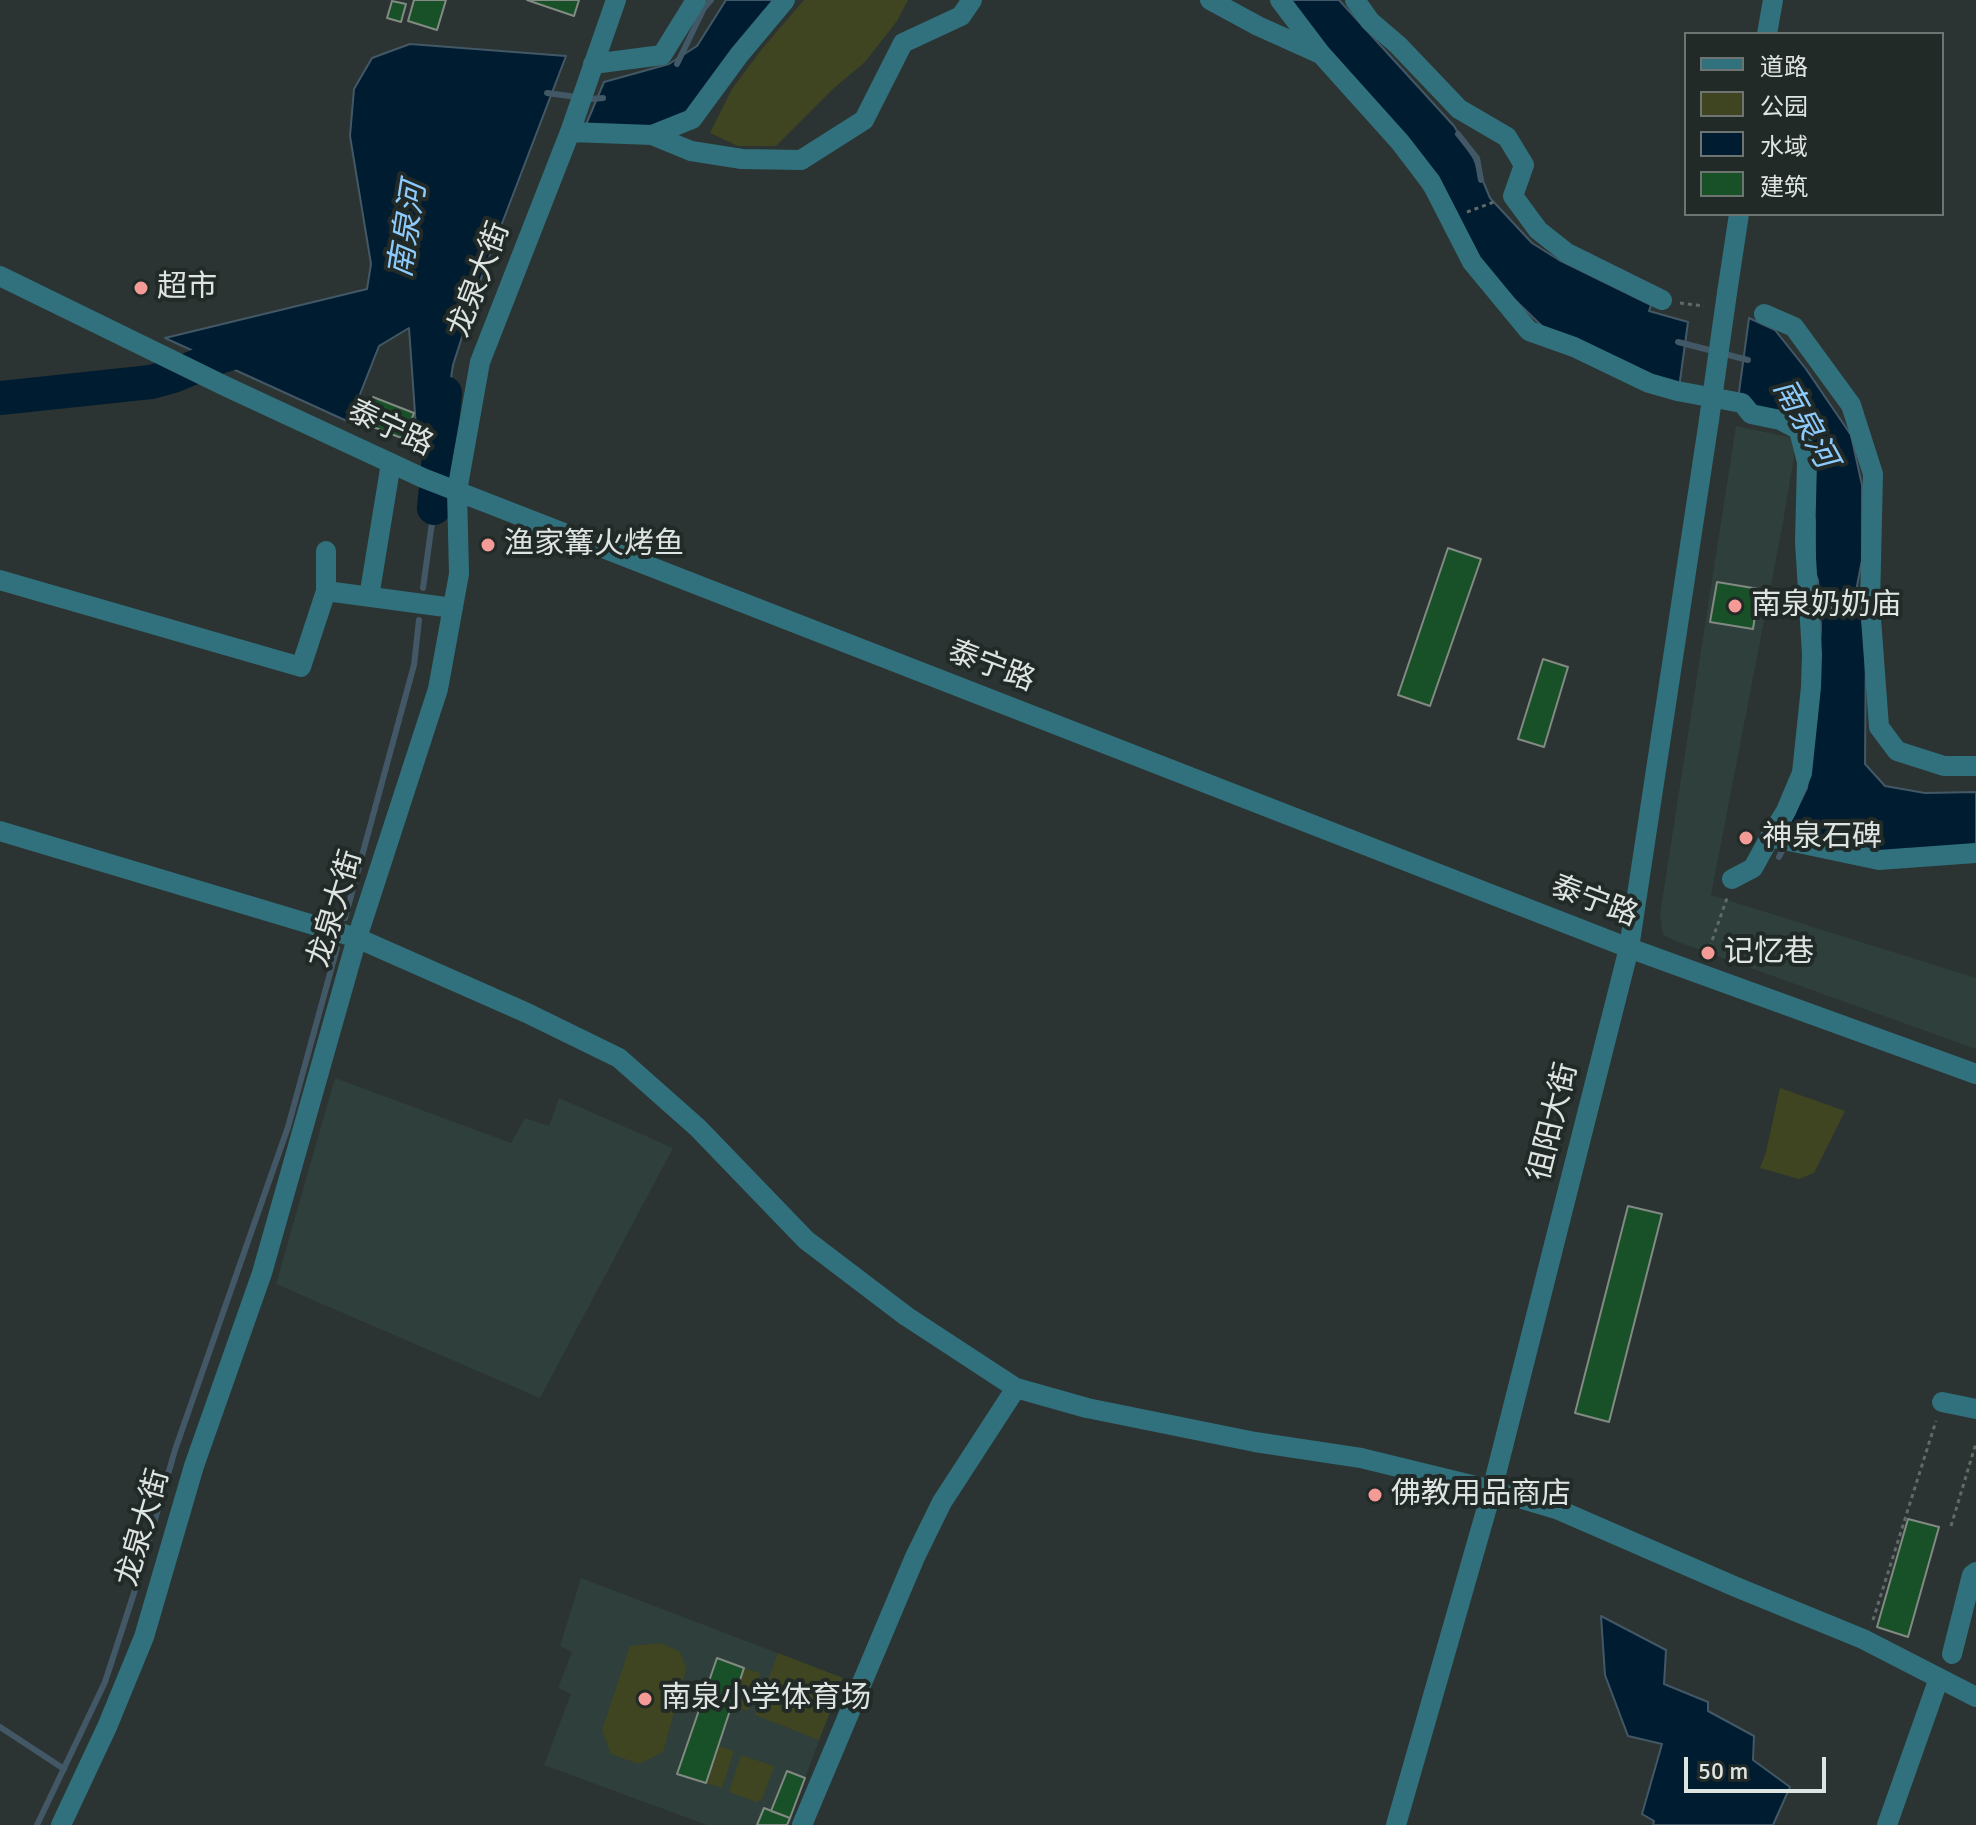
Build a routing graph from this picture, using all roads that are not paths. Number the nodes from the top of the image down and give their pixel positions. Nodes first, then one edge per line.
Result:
1 (616, 0) edge
2 (696, 0) edge
3 (785, 0) edge
4 (972, 0) edge
5 (1210, 0) edge
6 (1280, 0) edge
7 (1355, 0) edge
8 (1773, 0) edge
9 (1767, 32) edge
10 (1321, 54) junction
11 (593, 64) junction
12 (570, 132) junction
13 (652, 135) junction
14 (1739, 216) edge
15 (0, 276) edge
16 (1662, 300) road end
17 (1764, 314) dead end
18 (391, 463) junction
19 (457, 491) junction
20 (326, 551) dead end
21 (0, 580) edge
22 (326, 591) junction
23 (369, 597) junction
24 (453, 608) junction
25 (1976, 766) edge
26 (0, 831) edge
27 (1770, 837) junction
28 (1976, 853) edge
29 (1732, 879) dead end
30 (357, 938) junction
31 (1629, 948) junction
32 (1976, 1074) edge
33 (1016, 1388) junction
34 (1942, 1402) road end
35 (1976, 1409) edge
36 (1492, 1490) junction
37 (1976, 1572) edge
38 (1952, 1654) dead end
39 (1939, 1678) junction
40 (1976, 1697) edge
41 (61, 1825) edge
42 (802, 1825) edge
43 (1396, 1825) edge
44 (1887, 1825) edge

1 - 11 street, 龙泉大街
2 - 11 street
3 - 13 street
4 - 13 street
5 - 10 street
6 - 10 street
7 - 16 street
8 - 9 street
10 - 27 street
11 - 12 street, 龙泉大街
12 - 13 street
12 - 19 street, 龙泉大街
14 - 31 street, 徂阳大街, bridge
15 - 18 street, 泰宁路
17 - 25 street
18 - 19 street, 泰宁路
18 - 23 street
19 - 24 street, 龙泉大街
19 - 31 street, 泰宁路
20 - 22 street
21 - 22 street
22 - 23 street
23 - 24 street
24 - 30 street, 龙泉大街
26 - 30 street
27 - 28 street
27 - 29 street
30 - 33 street
30 - 41 street, 龙泉大街
31 - 32 street, 泰宁路
31 - 36 street, 徂阳大街
33 - 36 street
33 - 42 street
34 - 35 street
36 - 39 street
36 - 43 street, 徂阳大街
37 - 38 street
39 - 40 street
39 - 44 street

